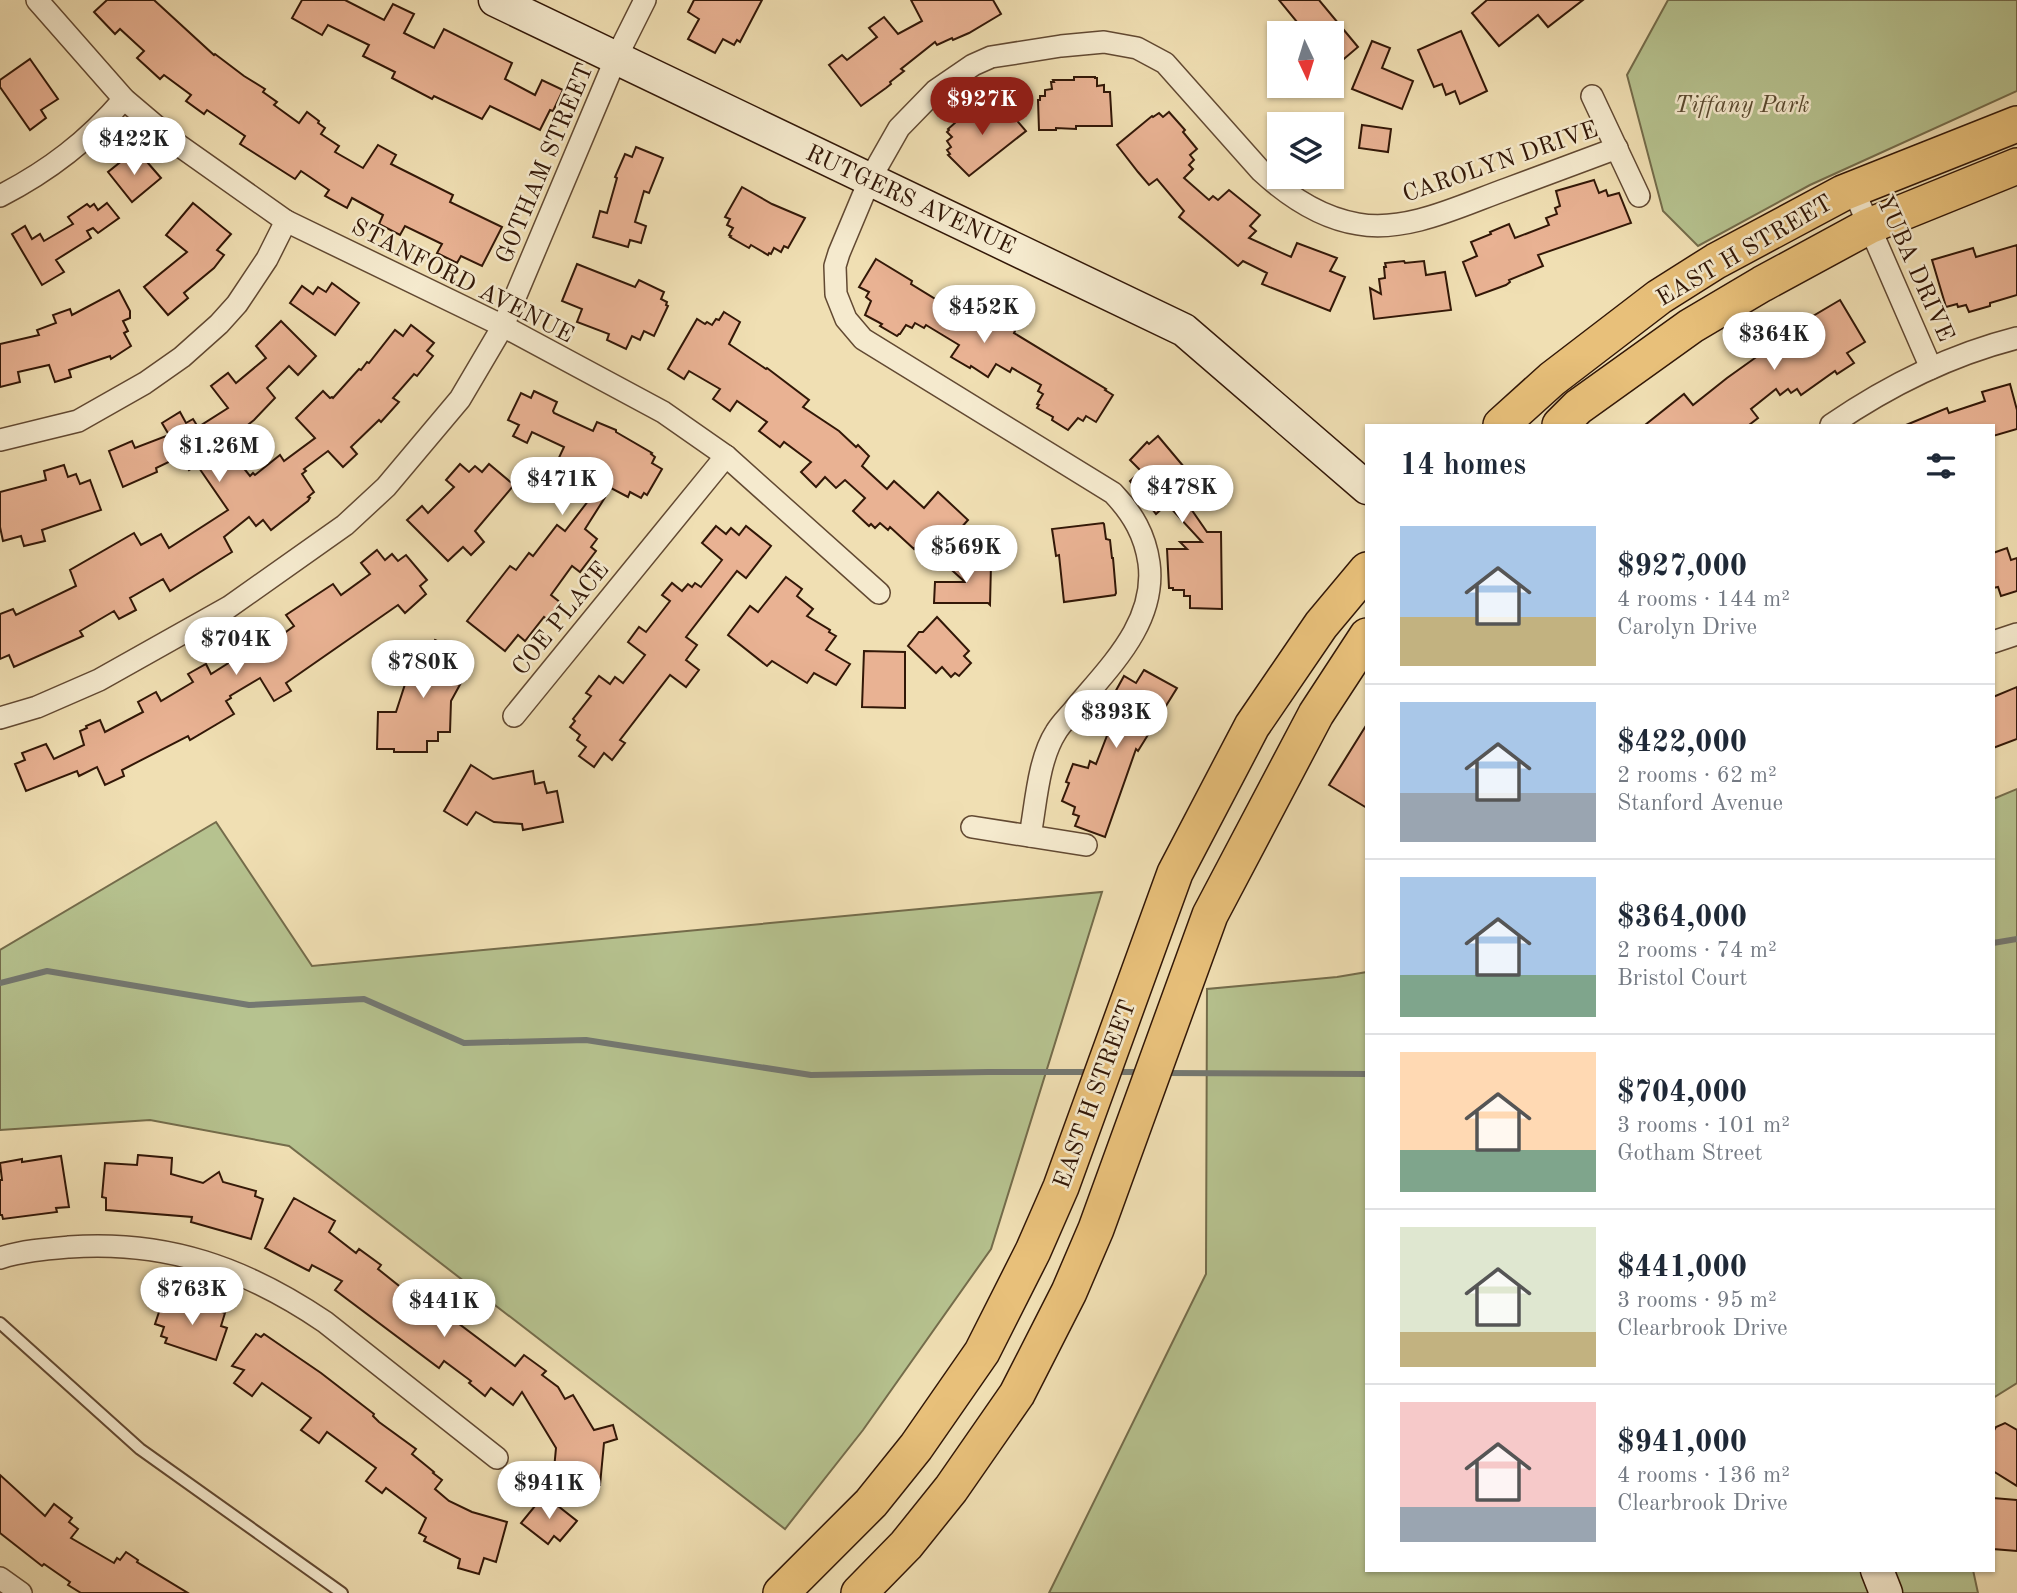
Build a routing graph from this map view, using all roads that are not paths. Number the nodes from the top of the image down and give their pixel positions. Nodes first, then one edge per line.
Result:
1 (37, 0) edge
2 (495, 0) edge
3 (645, 0) edge
4 (617, 58) junction
5 (1592, 96) dead end
6 (124, 99) junction
7 (2017, 124) edge
8 (1617, 148) junction
9 (2017, 166) edge
10 (870, 179) junction
11 (1853, 189) junction
12 (0, 196) edge
13 (1639, 196) dead end
14 (286, 220) junction
15 (1869, 226) junction
16 (503, 326) junction
17 (2017, 338) edge
18 (1931, 368) junction
19 (1501, 424) edge
20 (1561, 424) edge
21 (1832, 424) edge
22 (0, 440) edge
23 (726, 456) junction
24 (1365, 486) edge
25 (1365, 571) edge
26 (880, 593) dead end
27 (2017, 634) edge
28 (1365, 639) edge
29 (1995, 641) edge
30 (514, 716) dead end
31 (0, 718) edge
32 (972, 827) dead end
33 (1030, 836) junction
34 (1086, 845) dead end
35 (0, 1258) edge
36 (0, 1323) edge
37 (497, 1458) dead end
38 (1878, 1572) edge
39 (0, 1578) edge
40 (21, 1593) edge
41 (342, 1593) edge
42 (782, 1593) edge
43 (859, 1593) edge
44 (1886, 1593) edge

1 - 6 street, STANFORD AVENUE
2 - 4 main road, RUTGERS AVENUE
3 - 4 street, GOTHAM STREET
4 - 10 main road, RUTGERS AVENUE
4 - 16 street, GOTHAM STREET
5 - 8 street, CAROLYN DRIVE
6 - 12 street
6 - 14 street, STANFORD AVENUE
7 - 11 main road, EAST H STREET
8 - 10 street, CAROLYN DRIVE
8 - 13 street, CAROLYN DRIVE
9 - 15 main road, EAST H STREET
10 - 24 main road, RUTGERS AVENUE
10 - 33 street, CAROLYN DRIVE
11 - 15 street, YUBA DRIVE
11 - 19 main road, EAST H STREET
14 - 16 street, STANFORD AVENUE
14 - 22 street
15 - 18 street, YUBA DRIVE
15 - 20 main road, EAST H STREET
16 - 23 street, STANFORD AVENUE
16 - 31 street, GOTHAM STREET
17 - 18 street
18 - 21 street
23 - 26 street, STANFORD AVENUE
23 - 30 street, COE PLACE
25 - 42 main road, EAST H STREET
27 - 29 street
28 - 43 main road, EAST H STREET
32 - 33 street
33 - 34 street
35 - 37 street
36 - 41 lane
38 - 44 main road
39 - 40 street

